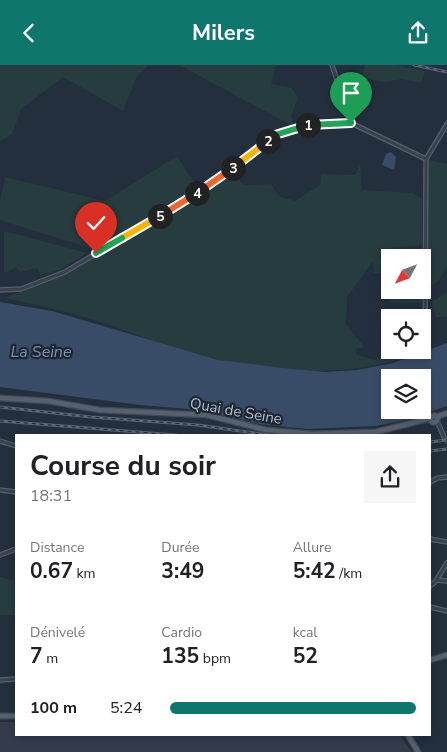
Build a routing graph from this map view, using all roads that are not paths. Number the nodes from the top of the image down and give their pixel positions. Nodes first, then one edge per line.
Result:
1 (332, 65) edge
2 (351, 123) junction
3 (447, 124) edge
4 (426, 159) junction
5 (0, 290) edge
6 (425, 309) edge
7 (3, 398) edge
8 (447, 413) edge
9 (437, 419) junction
10 (444, 437) dead end
11 (0, 441) edge
12 (15, 446) edge
13 (447, 477) edge
14 (431, 482) edge
15 (0, 490) edge
16 (15, 492) edge
17 (431, 539) edge
18 (447, 542) edge
19 (15, 549) edge
20 (0, 555) edge
21 (447, 563) edge
22 (436, 580) junction
23 (447, 581) edge
24 (431, 585) edge
25 (431, 607) edge
26 (447, 611) edge
27 (447, 653) edge
28 (431, 659) edge
29 (15, 679) edge
30 (0, 680) edge
31 (0, 716) edge
32 (15, 716) edge
33 (409, 736) edge
34 (418, 752) edge

1 - 2 street
2 - 4 street
2 - 5 street
3 - 4 street
4 - 6 street
7 - 9 main road, Quai de Seine
8 - 9 main road, Quai de Seine
9 - 10 street
11 - 12 street
13 - 14 street
15 - 16 street
17 - 18 street
19 - 20 street
21 - 22 street
22 - 23 street
22 - 24 street
25 - 26 street
27 - 28 main road
29 - 30 street
31 - 32 main road
33 - 34 main road

